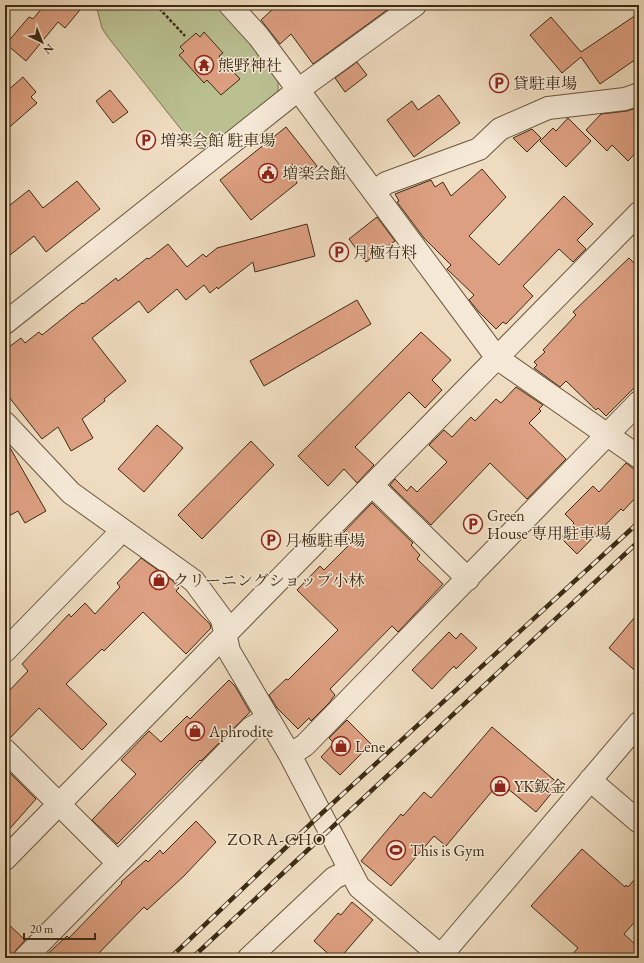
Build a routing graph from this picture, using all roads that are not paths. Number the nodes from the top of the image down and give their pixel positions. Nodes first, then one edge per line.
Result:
1 (230, 5) edge
2 (415, 5) edge
3 (298, 90) junction
4 (639, 94) edge
5 (374, 192) junction
6 (639, 214) edge
7 (5, 323) edge
8 (496, 358) junction
9 (639, 402) edge
10 (5, 423) edge
11 (607, 435) junction
12 (639, 457) edge
13 (372, 485) junction
14 (121, 529) junction
15 (468, 579) junction
16 (225, 635) junction
17 (5, 651) edge
18 (268, 718) junction
19 (639, 723) edge
20 (5, 750) edge
21 (290, 755) junction
22 (590, 780) junction
23 (59, 804) junction
24 (639, 822) edge
25 (5, 859) edge
26 (118, 863) junction
27 (350, 870) junction
28 (440, 957) edge
29 (25, 958) edge
30 (249, 958) edge

1 - 3 street
2 - 3 street
3 - 5 street
3 - 7 street
4 - 5 street
5 - 8 street
6 - 8 street
8 - 11 street
8 - 13 street
9 - 11 street
10 - 14 street
11 - 12 street
11 - 15 street
13 - 15 street
13 - 16 street
14 - 16 street
14 - 17 street
15 - 21 street
16 - 18 street
16 - 23 street
18 - 21 street
18 - 26 street
19 - 22 street
20 - 23 street
21 - 27 street
22 - 24 street
22 - 28 street
23 - 25 street
23 - 26 street
26 - 29 street
27 - 28 street
27 - 30 street

